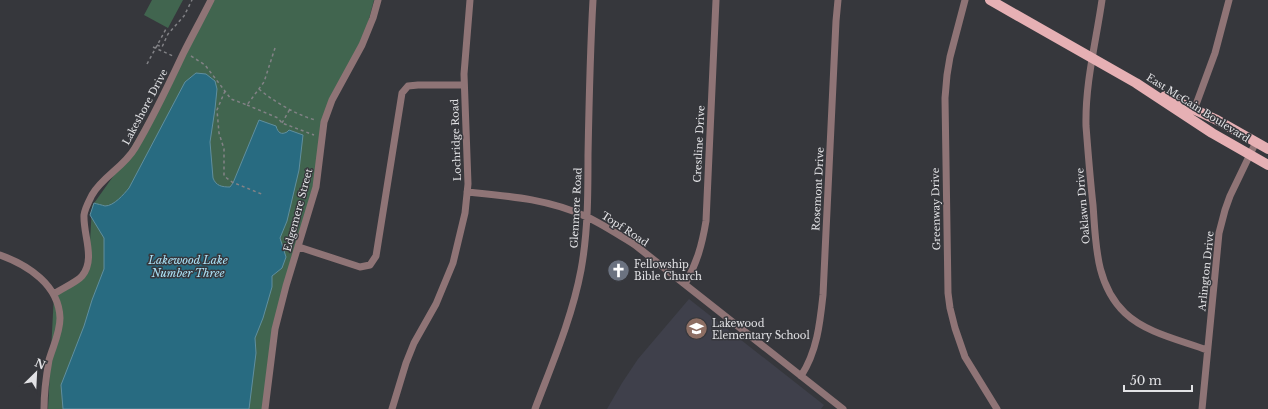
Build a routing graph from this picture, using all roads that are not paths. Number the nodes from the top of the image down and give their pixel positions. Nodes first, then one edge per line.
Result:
1 (211, 0) edge
2 (378, 0) edge
3 (470, 0) edge
4 (594, 0) edge
5 (716, 0) edge
6 (838, 0) edge
7 (965, 0) edge
8 (990, 0) edge
9 (1102, 0) edge
10 (1230, 0) edge
11 (1092, 58) junction
12 (1136, 83) junction
13 (464, 85) junction
14 (1194, 110) junction
15 (1256, 142) junction
16 (1268, 149) edge
17 (1250, 155) junction
18 (1268, 165) edge
19 (467, 192) junction
20 (587, 217) junction
21 (298, 247) junction
22 (0, 255) edge
23 (685, 284) junction
24 (54, 294) junction
25 (1207, 350) junction
26 (801, 376) junction
27 (44, 409) edge
28 (265, 409) edge
29 (392, 409) edge
30 (535, 409) edge
31 (843, 409) edge
32 (997, 409) edge
33 (1202, 409) edge

1 - 24 street, Lakeshore Drive
2 - 21 street, Edgemere Street
3 - 13 street, Lochridge Road
4 - 20 street, Glenmere Road
5 - 23 street, Crestline Drive
6 - 26 street, Rosemont Drive
7 - 32 street, Greenway Drive
8 - 11 main road, East McCain Boulevard
9 - 11 street, Oaklawn Drive
10 - 14 street
11 - 12 main road, East McCain Boulevard
11 - 25 street, Oaklawn Drive
12 - 14 main road, East McCain Boulevard
12 - 17 main road, East McCain Boulevard
13 - 19 street, Lochridge Road
13 - 21 street
14 - 15 main road, East McCain Boulevard
15 - 16 main road, East McCain Boulevard
15 - 17 street, Arlington Drive
17 - 18 main road, East McCain Boulevard
17 - 25 street, Arlington Drive
19 - 20 street, Topf Road
19 - 29 street, Lochridge Road
20 - 23 street, Topf Road
20 - 30 street, Glenmere Road
21 - 28 street, Edgemere Street
22 - 24 street
23 - 26 street, Topf Road
24 - 27 street
25 - 33 street, Arlington Drive
26 - 31 street, Topf Road

